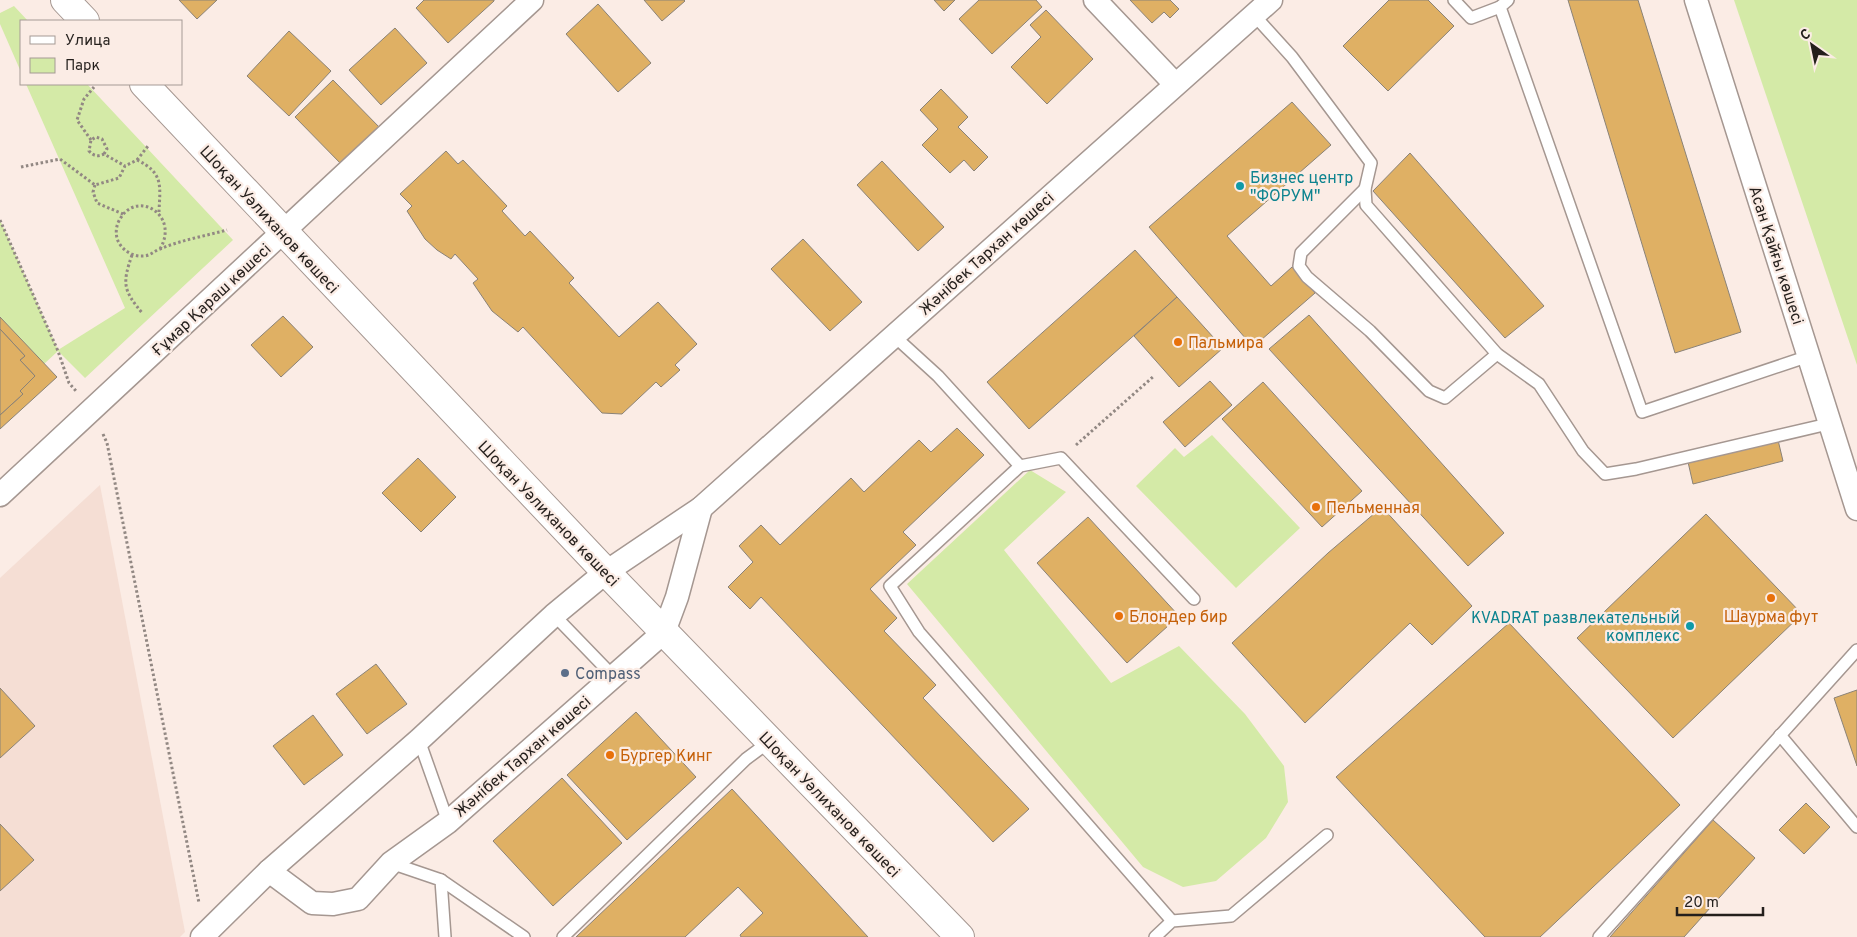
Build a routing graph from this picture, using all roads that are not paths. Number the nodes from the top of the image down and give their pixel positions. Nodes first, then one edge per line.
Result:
1 (65, 0) edge
2 (532, 0) edge
3 (1095, 0) edge
4 (1271, 0) edge
5 (1454, 0) edge
6 (1696, 0) edge
7 (1504, 3) edge
8 (1254, 15) junction
9 (84, 20) edge
10 (1175, 84) junction
11 (145, 85) edge
12 (1365, 188) junction
13 (282, 232) junction
14 (893, 336) junction
15 (1497, 354) junction
16 (1809, 356) junction
17 (1828, 424) junction
18 (1020, 466) junction
19 (0, 495) edge
20 (701, 508) junction
21 (1857, 509) edge
22 (606, 572) junction
23 (1194, 599) dead end
24 (554, 615) junction
25 (664, 632) junction
26 (1857, 650) edge
27 (614, 676) junction
28 (1780, 735) junction
29 (419, 740) junction
30 (769, 742) junction
31 (448, 822) junction
32 (1857, 827) edge
33 (1327, 835) dead end
34 (391, 863) junction
35 (269, 871) junction
36 (441, 880) junction
37 (1172, 921) junction
38 (206, 935) edge
39 (445, 937) edge
40 (524, 937) edge
41 (563, 937) edge
42 (960, 937) edge
43 (1155, 937) edge
44 (1599, 937) edge

1 - 9 main road
2 - 13 street, Ғұмар Қараш көшесі
3 - 10 street
4 - 8 street, Жәнібек Тархан көшесі
5 - 7 lane
6 - 16 street, Асан Қайғы көшесі
7 - 16 lane
8 - 10 street, Жәнібек Тархан көшесі
8 - 12 lane
10 - 14 street, Жәнібек Тархан көшесі
11 - 13 main road, Шоқан Уәлиханов көшесі
12 - 15 lane
12 - 15 lane
13 - 19 street, Ғұмар Қараш көшесі
13 - 22 main road, Шоқан Уәлиханов көшесі
14 - 18 lane
14 - 20 street, Жәнібек Тархан көшесі
15 - 17 lane
16 - 17 street, Асан Қайғы көшесі
17 - 21 street, Асан Қайғы көшесі
18 - 23 lane
18 - 37 lane
20 - 22 street, Жәнібек Тархан көшесі
20 - 25 street, Жәнібек Тархан көшесі
22 - 24 street, Жәнібек Тархан көшесі
22 - 25 main road, Шоқан Уәлиханов көшесі
24 - 27 lane
24 - 29 street, Жәнібек Тархан көшесі
25 - 27 street, Жәнібек Тархан көшесі
25 - 30 main road, Шоқан Уәлиханов көшесі
26 - 28 lane
27 - 31 street, Жәнібек Тархан көшесі
28 - 32 lane
28 - 44 lane
29 - 31 lane
29 - 35 street, Жәнібек Тархан көшесі
30 - 41 lane
30 - 42 main road, Шоқан Уәлиханов көшесі
31 - 34 street, Жәнібек Тархан көшесі
33 - 37 lane
34 - 35 street, Жәнібек Тархан көшесі
34 - 36 lane
35 - 38 street, Жәнібек Тархан көшесі
36 - 39 lane
36 - 40 lane
37 - 43 lane

